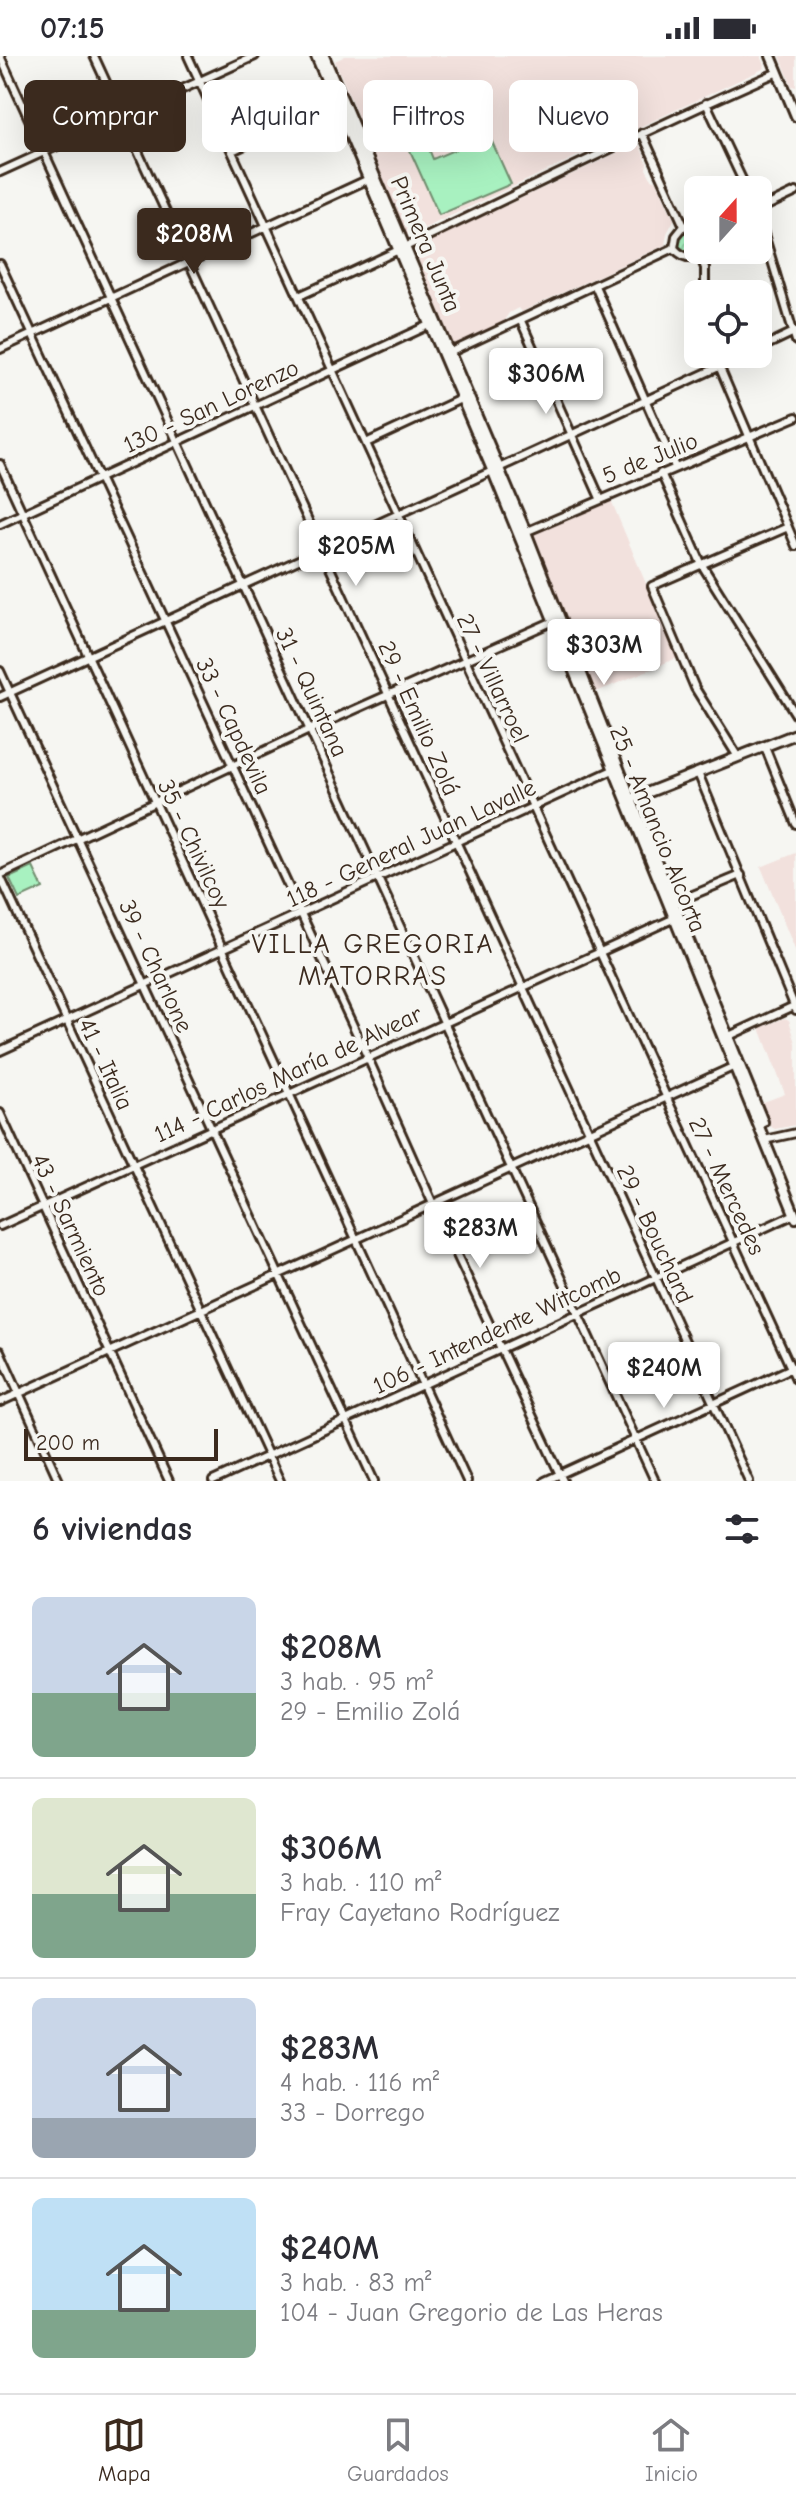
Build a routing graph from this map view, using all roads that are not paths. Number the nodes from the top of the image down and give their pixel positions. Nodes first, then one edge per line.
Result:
1 (0, 56) edge
2 (94, 56) edge
3 (188, 56) edge
4 (255, 56) edge
5 (316, 56) edge
6 (324, 56) edge
7 (771, 56) edge
8 (778, 72) junction
9 (105, 80) edge
10 (329, 80) edge
11 (332, 80) edge
12 (199, 81) junction
13 (186, 87) edge
14 (202, 87) edge
15 (792, 97) edge
16 (706, 103) junction
17 (796, 116) edge
18 (347, 118) edge
19 (642, 133) junction
20 (138, 152) edge
21 (232, 152) edge
22 (44, 153) junction
23 (0, 172) edge
24 (740, 176) edge
25 (372, 177) junction
26 (796, 192) edge
27 (772, 205) edge
28 (684, 226) joint
29 (265, 227) junction
30 (674, 248) junction
31 (403, 250) junction
32 (684, 255) edge
33 (772, 259) edge
34 (188, 262) junction
35 (0, 264) edge
36 (595, 286) junction
37 (299, 296) junction
38 (111, 298) junction
39 (521, 321) junction
40 (434, 323) junction
41 (794, 332) edge
42 (32, 334) junction
43 (796, 341) edge
44 (772, 342) edge
45 (0, 349) edge
46 (447, 354) junction
47 (718, 368) edge
48 (720, 368) edge
49 (332, 371) junction
50 (465, 397) junction
51 (646, 401) junction
52 (253, 405) junction
53 (796, 417) edge
54 (572, 436) junction
55 (750, 437) junction
56 (177, 441) junction
57 (366, 443) junction
58 (0, 464) edge
59 (675, 467) junction
60 (496, 471) junction
61 (661, 473) junction
62 (100, 477) junction
63 (600, 498) junction
64 (23, 513) junction
65 (398, 514) junction
66 (0, 524) edge
67 (788, 527) junction
68 (522, 533) junction
69 (796, 546) edge
70 (321, 550) junction
71 (702, 565) junction
72 (243, 586) junction
73 (557, 619) junction
74 (165, 622) junction
75 (87, 657) junction
76 (465, 660) junction
77 (0, 671) edge
78 (9, 693) junction
79 (390, 695) junction
80 (0, 697) edge
81 (796, 715) edge
82 (309, 730) junction
83 (796, 734) edge
84 (765, 747) junction
85 (738, 757) junction
86 (233, 767) junction
87 (615, 769) junction
88 (698, 773) junction
89 (628, 801) junction
90 (154, 803) junction
91 (533, 807) junction
92 (796, 824) edge
93 (78, 840) junction
94 (454, 843) junction
95 (741, 875) junction
96 (0, 876) edge
97 (377, 878) junction
98 (671, 904) junction
99 (300, 913) junction
100 (676, 917) junction
101 (224, 948) junction
102 (600, 952) junction
103 (145, 984) junction
104 (523, 987) junction
105 (796, 1007) edge
106 (66, 1020) junction
107 (443, 1022) junction
108 (726, 1037) junction
109 (0, 1051) edge
110 (368, 1058) junction
111 (737, 1065) junction
112 (289, 1094) junction
113 (665, 1096) junction
114 (0, 1113) edge
115 (211, 1130) junction
116 (588, 1133) junction
117 (796, 1133) edge
118 (767, 1139) junction
119 (134, 1165) junction
120 (510, 1168) junction
121 (433, 1204) junction
122 (43, 1206) junction
123 (796, 1212) edge
124 (0, 1226) edge
125 (356, 1240) junction
126 (732, 1241) junction
127 (279, 1275) junction
128 (656, 1277) junction
129 (201, 1311) junction
130 (580, 1313) junction
131 (500, 1348) junction
132 (0, 1351) edge
133 (109, 1352) junction
134 (794, 1368) edge
135 (796, 1379) edge
136 (422, 1387) junction
137 (20, 1393) junction
138 (0, 1402) edge
139 (714, 1404) junction
140 (345, 1419) junction
141 (636, 1439) junction
142 (268, 1456) junction
143 (562, 1478) edge
144 (59, 1481) edge
145 (169, 1481) edge
146 (213, 1481) edge
147 (280, 1481) edge
148 (374, 1481) edge
149 (467, 1481) edge
150 (545, 1481) edge
151 (655, 1481) edge
152 (749, 1481) edge

1 - 22 street, 31 - Quintana
2 - 9 street, 29 - Emilio Zolá
3 - 12 street, 27 - Villarroel
4 - 12 street
5 - 10 main road
6 - 11 main road, Primera Junta
7 - 8 main road
8 - 15 main road
8 - 16 street
12 - 13 street
12 - 14 street, 27 - Villarroel
15 - 17 main road
16 - 19 street
16 - 24 street
18 - 25 main road, Primera Junta
19 - 28 street
19 - 31 street
20 - 34 street, 29 - Emilio Zolá
21 - 29 street, 27 - Villarroel
22 - 23 street
22 - 38 street, 31 - Quintana
25 - 29 street
25 - 31 main road, Primera Junta
26 - 27 street
28 - 30 street
29 - 34 street
29 - 37 street, 27 - Villarroel
30 - 32 street
30 - 36 street
31 - 37 street
31 - 40 main road, Primera Junta
33 - 41 street
34 - 38 street
34 - 52 street, 29 - Emilio Zolá
35 - 42 street, 33 - Capdevila
36 - 39 street
36 - 51 street
37 - 49 street, 27 - Villarroel
38 - 42 street
38 - 56 street, 31 - Quintana
39 - 46 street
39 - 54 street
40 - 46 main road, Primera Junta
40 - 49 street, 130 - San Lorenzo
41 - 43 street
41 - 44 street
42 - 45 street
42 - 62 street, 33 - Capdevila
46 - 50 main road, Primera Junta
47 - 51 street
48 - 55 street
49 - 52 street, 130 - San Lorenzo
49 - 57 street, 27 - Villarroel
50 - 57 street
50 - 60 main road, Primera Junta
51 - 54 street
51 - 59 street
52 - 56 street, 130 - San Lorenzo
52 - 70 street, 29 - Emilio Zolá
53 - 55 street, 5 de Julio
54 - 60 street
54 - 63 street
55 - 59 street, 5 de Julio
55 - 67 street
56 - 62 street, 130 - San Lorenzo
56 - 72 street, 31 - Quintana
57 - 65 street, 27 - Villarroel
58 - 64 street, 35 - Chivilcoy
59 - 61 street, 5 de Julio
60 - 65 street
60 - 68 main road, Primera Junta
61 - 63 street, 5 de Julio
61 - 71 street
62 - 64 street, 130 - San Lorenzo
62 - 74 street, 33 - Capdevila
63 - 68 street, 5 de Julio
64 - 66 street, 130 - San Lorenzo
64 - 75 street, 35 - Chivilcoy
65 - 70 street
65 - 76 street, 27 - Villarroel
67 - 69 street
67 - 71 street
68 - 73 main road, Primera Junta
70 - 72 street
70 - 79 street, 29 - Emilio Zolá
71 - 81 street
71 - 85 street
72 - 74 street
72 - 82 street, 31 - Quintana
73 - 76 street
73 - 87 main road, Primera Junta
74 - 75 street
74 - 86 street, 33 - Capdevila
75 - 78 street
75 - 90 street, 35 - Chivilcoy
76 - 79 street
76 - 91 street, 27 - Villarroel
77 - 78 street, 39 - Charlone
78 - 80 street
78 - 93 street, 39 - Charlone
79 - 82 street
79 - 94 street, 29 - Emilio Zolá
82 - 86 street
82 - 97 street, 31 - Quintana
83 - 84 main road
84 - 85 main road
84 - 92 street
85 - 88 main road
86 - 90 street
86 - 99 street, 33 - Capdevila
87 - 89 main road, Primera Junta
87 - 91 street, 118 - General Juan Lavalle
88 - 89 main road
88 - 95 street
89 - 98 main road, Primera Junta
90 - 93 street
90 - 101 street, 35 - Chivilcoy
91 - 94 street, 118 - General Juan Lavalle
91 - 102 street, 27 - Villarroel
93 - 96 street
93 - 103 street, 39 - Charlone
94 - 97 street, 118 - General Juan Lavalle
94 - 104 street, 29 - Emilio Zolá
95 - 98 street
95 - 105 street
96 - 106 street, 41 - Italia
97 - 99 street, 118 - General Juan Lavalle
97 - 107 street, 31 - Quintana
98 - 100 main road, Primera Junta
99 - 101 street, 118 - General Juan Lavalle
99 - 110 street, 33 - Capdevila
100 - 102 street, 114 - Carlos María de Alvear
100 - 108 main road, Primera Junta
101 - 103 street, 118 - General Juan Lavalle
101 - 112 street, 35 - Chivilcoy
102 - 104 street, 114 - Carlos María de Alvear
102 - 113 street, 27 - Villarroel
103 - 106 street, 118 - General Juan Lavalle
103 - 115 street, 39 - Charlone
104 - 107 street, 114 - Carlos María de Alvear
104 - 116 street, 29 - Emilio Zolá
105 - 108 street
106 - 109 street, 118 - General Juan Lavalle
106 - 119 street, 41 - Italia
107 - 110 street, 114 - Carlos María de Alvear
107 - 120 street, 31 - Quintana
108 - 111 main road, Primera Junta
110 - 112 street, 114 - Carlos María de Alvear
110 - 121 street, 33 - Capdevila
111 - 113 street
111 - 118 main road, Primera Junta
112 - 115 street, 114 - Carlos María de Alvear
112 - 125 street, 35 - Chivilcoy
113 - 116 street
113 - 126 street, 27 - Mercedes
114 - 122 street, 43 - Sarmiento
115 - 119 street, 114 - Carlos María de Alvear
115 - 127 street, 39 - Charlone
116 - 120 street
116 - 128 street, 29 - Bouchard
117 - 118 street
118 - 123 main road, Primera Junta
119 - 122 street, 114 - Carlos María de Alvear
119 - 129 street, 41 - Italia
120 - 121 street
120 - 130 street, 31 - Quintana
121 - 125 street
121 - 131 street, 33 - Capdevila
122 - 124 street, 114 - Carlos María de Alvear
122 - 133 street, 43 - Sarmiento
123 - 126 street, 106 - Intendente Witcomb
125 - 127 street
125 - 136 street, 35 - Chivilcoy
126 - 128 street, 106 - Intendente Witcomb
126 - 134 street, 27 - Mercedes
127 - 129 street
127 - 140 street, 39 - Charlone
128 - 130 street, 106 - Intendente Witcomb
128 - 139 street, 29 - Bouchard
129 - 133 street
129 - 142 street, 41 - Italia
130 - 131 street, 106 - Intendente Witcomb
130 - 141 street, 31 - Quintana
131 - 136 street, 106 - Intendente Witcomb
131 - 143 street, 33 - Capdevila
132 - 137 street
133 - 137 street
133 - 145 street, 43 - Sarmiento
134 - 135 street, 27 - Mercedes
134 - 139 street
136 - 140 street, 106 - Intendente Witcomb
136 - 149 street, 35 - Chivilcoy
137 - 138 street
137 - 144 street
139 - 141 street
139 - 152 street, 29 - Bouchard
140 - 142 street, 106 - Intendente Witcomb
140 - 148 street, 39 - Charlone
141 - 143 street
141 - 151 street, 31 - Quintana
142 - 146 street, 106 - Intendente Witcomb
142 - 147 street, 41 - Italia
143 - 150 street

